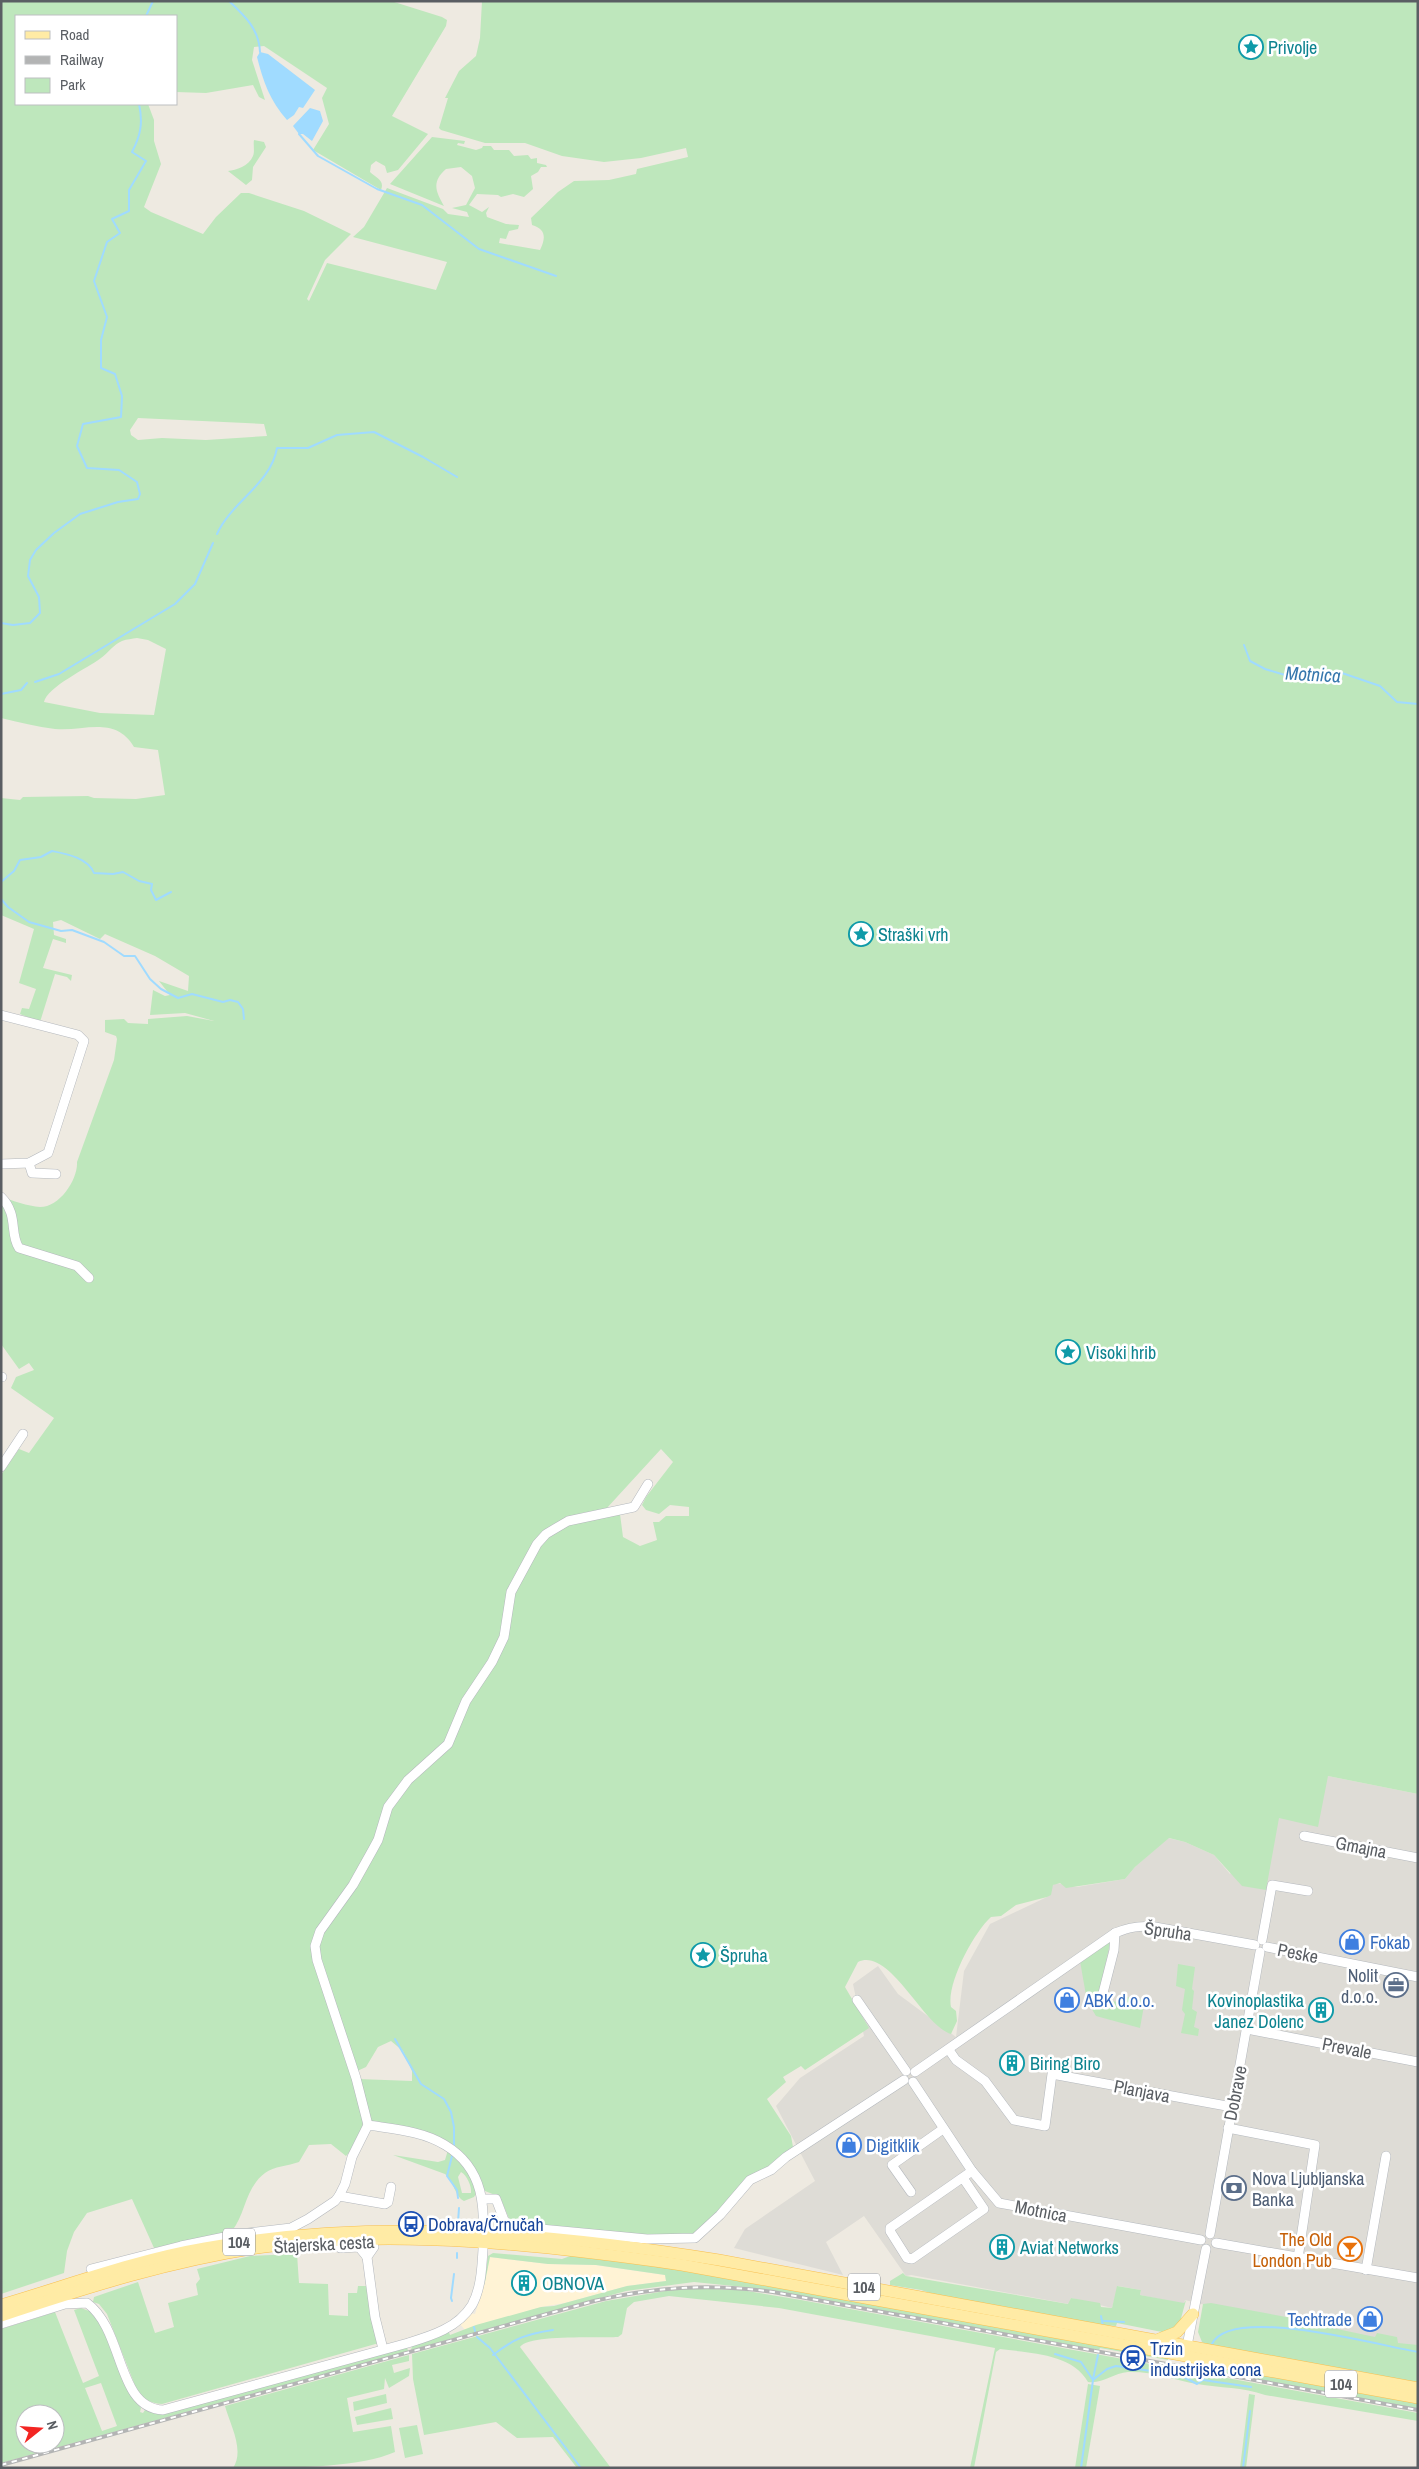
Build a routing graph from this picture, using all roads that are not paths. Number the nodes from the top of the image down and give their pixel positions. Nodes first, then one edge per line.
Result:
1 (1, 1015) edge
2 (29, 1163) junction
3 (1, 1164) edge
4 (56, 1174) dead end
5 (1, 1197) edge
6 (89, 1278) dead end
7 (23, 1434) dead end
8 (1, 1467) edge
9 (648, 1484) dead end
10 (1304, 1836) dead end
11 (1418, 1858) edge
12 (1308, 1891) dead end
13 (1115, 1933) junction
14 (1261, 1946) junction
15 (1418, 1977) edge
16 (1103, 1993) dead end
17 (857, 2000) dead end
18 (1247, 2029) junction
19 (949, 2050) junction
20 (1418, 2062) edge
21 (910, 2076) junction
22 (1232, 2107) junction
23 (368, 2125) junction
24 (1228, 2128) junction
25 (943, 2129) junction
26 (1386, 2156) dead end
27 (972, 2171) junction
28 (963, 2178) junction
29 (391, 2187) dead end
30 (911, 2192) dead end
31 (339, 2196) junction
32 (483, 2199) junction
33 (1210, 2234) junction
34 (484, 2239) junction
35 (1201, 2240) junction
36 (1216, 2243) junction
37 (340, 2248) dead end
38 (1206, 2249) junction
39 (626, 2252) junction
40 (1298, 2258) junction
41 (91, 2269) dead end
42 (1366, 2270) junction
43 (1418, 2278) edge
44 (1, 2305) edge
45 (1193, 2314) junction
46 (1, 2316) edge
47 (1, 2324) edge
48 (1156, 2340) junction
49 (383, 2349) junction
50 (1186, 2350) junction
51 (1418, 2388) edge
52 (1418, 2398) edge

1 - 2 street
2 - 3 street
2 - 4 street
5 - 6 street
7 - 8 street
9 - 23 street
10 - 11 street, Gmajna
12 - 14 street, Dobrave
13 - 14 street, Špruha
13 - 16 street
13 - 19 street, Špruha
14 - 15 street, Peske
14 - 18 street, Dobrave
17 - 21 street, Motnica
18 - 20 street, Prevale
18 - 22 street, Dobrave
19 - 21 street, Špruha
19 - 22 street, Planjava
21 - 25 street, Motnica
21 - 32 street, Špruha
22 - 24 street, Dobrave
23 - 31 street
23 - 32 street
24 - 33 street, Dobrave
24 - 40 street
25 - 27 street, Motnica
25 - 30 street
26 - 42 street
27 - 28 street
27 - 35 street, Motnica
28 - 28 street
29 - 31 street
31 - 41 street
32 - 34 street
33 - 35 street
33 - 36 street
34 - 39 main road, Štajerska cesta / 104
34 - 44 main road, Štajerska cesta / 104
34 - 46 main road, Štajerska cesta / 104
34 - 49 street
35 - 38 street
36 - 38 street
36 - 40 street
37 - 49 street
38 - 45 street
39 - 48 main road, 104
39 - 50 main road, 104
40 - 42 street
42 - 43 street
45 - 48 main road
45 - 50 street
47 - 49 street
48 - 50 main road, 104
50 - 51 main road, 104
50 - 52 main road, 104

